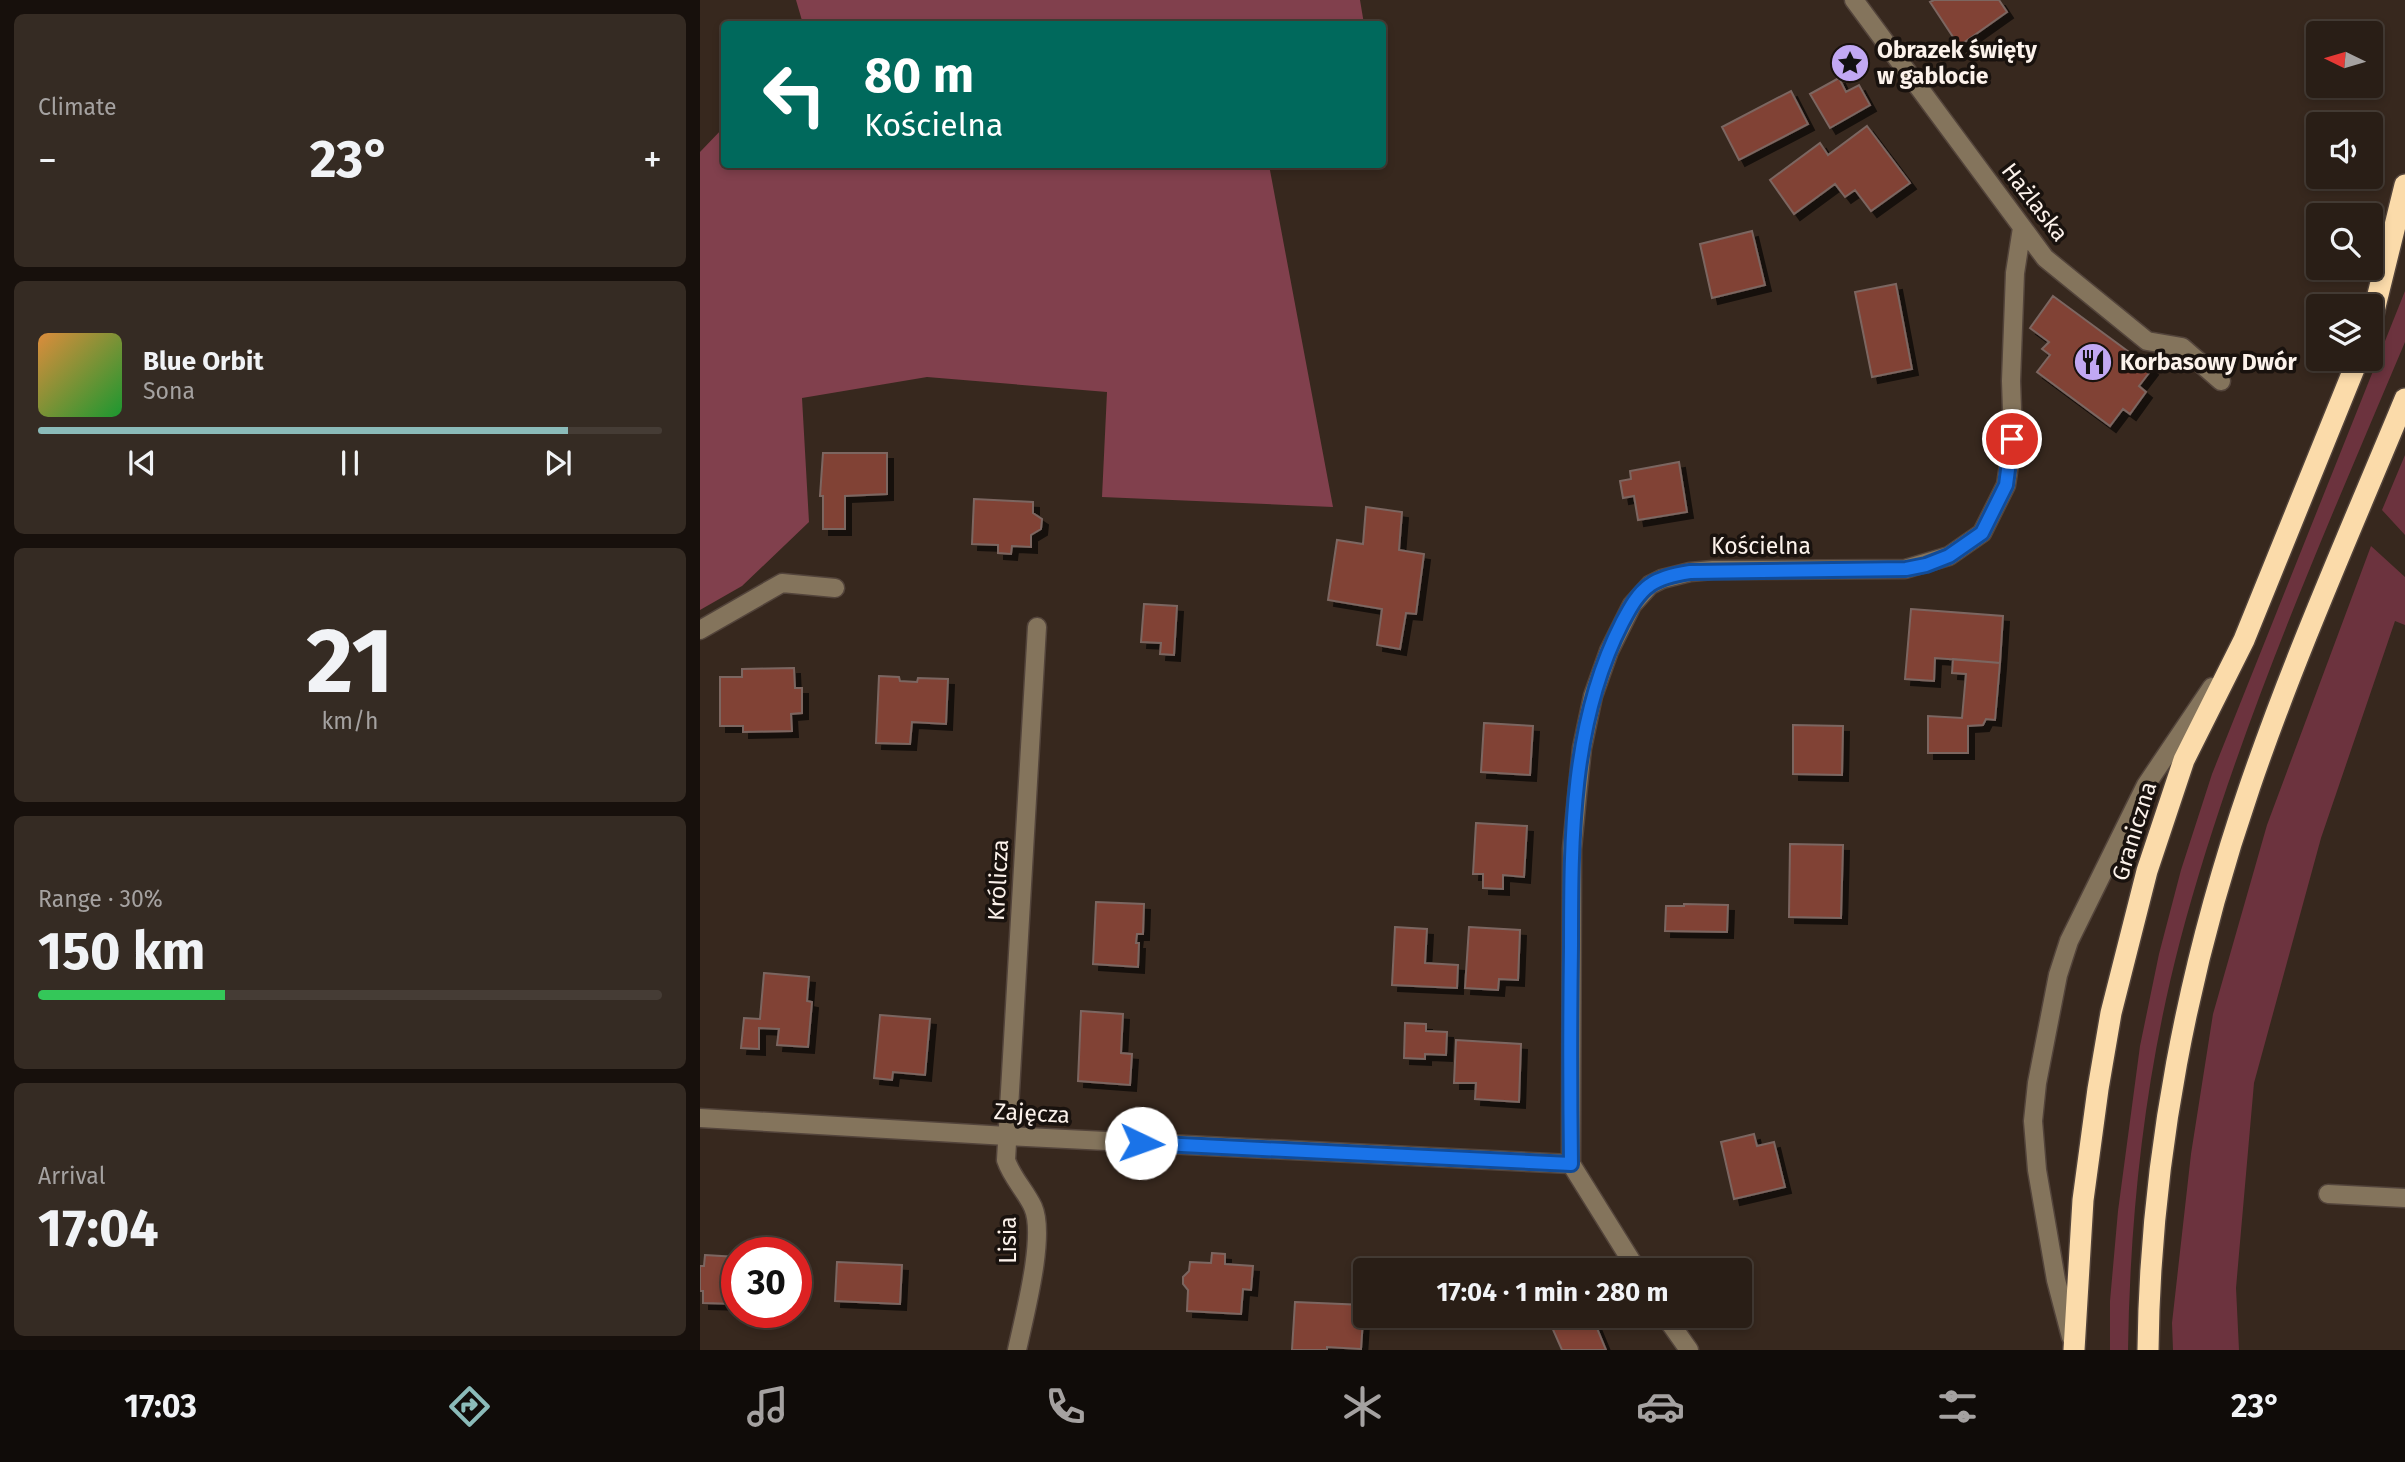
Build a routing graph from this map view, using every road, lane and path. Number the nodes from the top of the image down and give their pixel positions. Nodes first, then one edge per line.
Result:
1 (1854, 0) edge
2 (2405, 185) edge
3 (2022, 228) junction
4 (2405, 247) edge
5 (2379, 294) edge
6 (2383, 297) edge
7 (2353, 371) edge
8 (2221, 381) dead end
9 (2405, 399) edge
10 (835, 588) dead end
11 (1037, 627) dead end
12 (700, 630) edge
13 (2244, 640) junction
14 (700, 1118) edge
15 (1007, 1136) junction
16 (1571, 1164) junction
17 (2328, 1194) dead end
18 (2405, 1198) edge
19 (1630, 1258) edge
20 (1673, 1328) edge
21 (1017, 1350) edge
22 (1689, 1350) edge
23 (2074, 1350) edge
24 (2148, 1350) edge

1 - 3 street, Hażlaska
2 - 5 highway
3 - 8 street, Hażlaska
3 - 16 street, Kościelna
4 - 6 highway
7 - 13 highway, Graniczna
9 - 24 highway
10 - 12 street
11 - 15 street, Królicza
13 - 23 highway, Graniczna
13 - 23 street
14 - 15 street, Zajęcza
15 - 16 street, Zajęcza
15 - 21 street, Lisia
16 - 19 street
17 - 18 street
20 - 22 street

